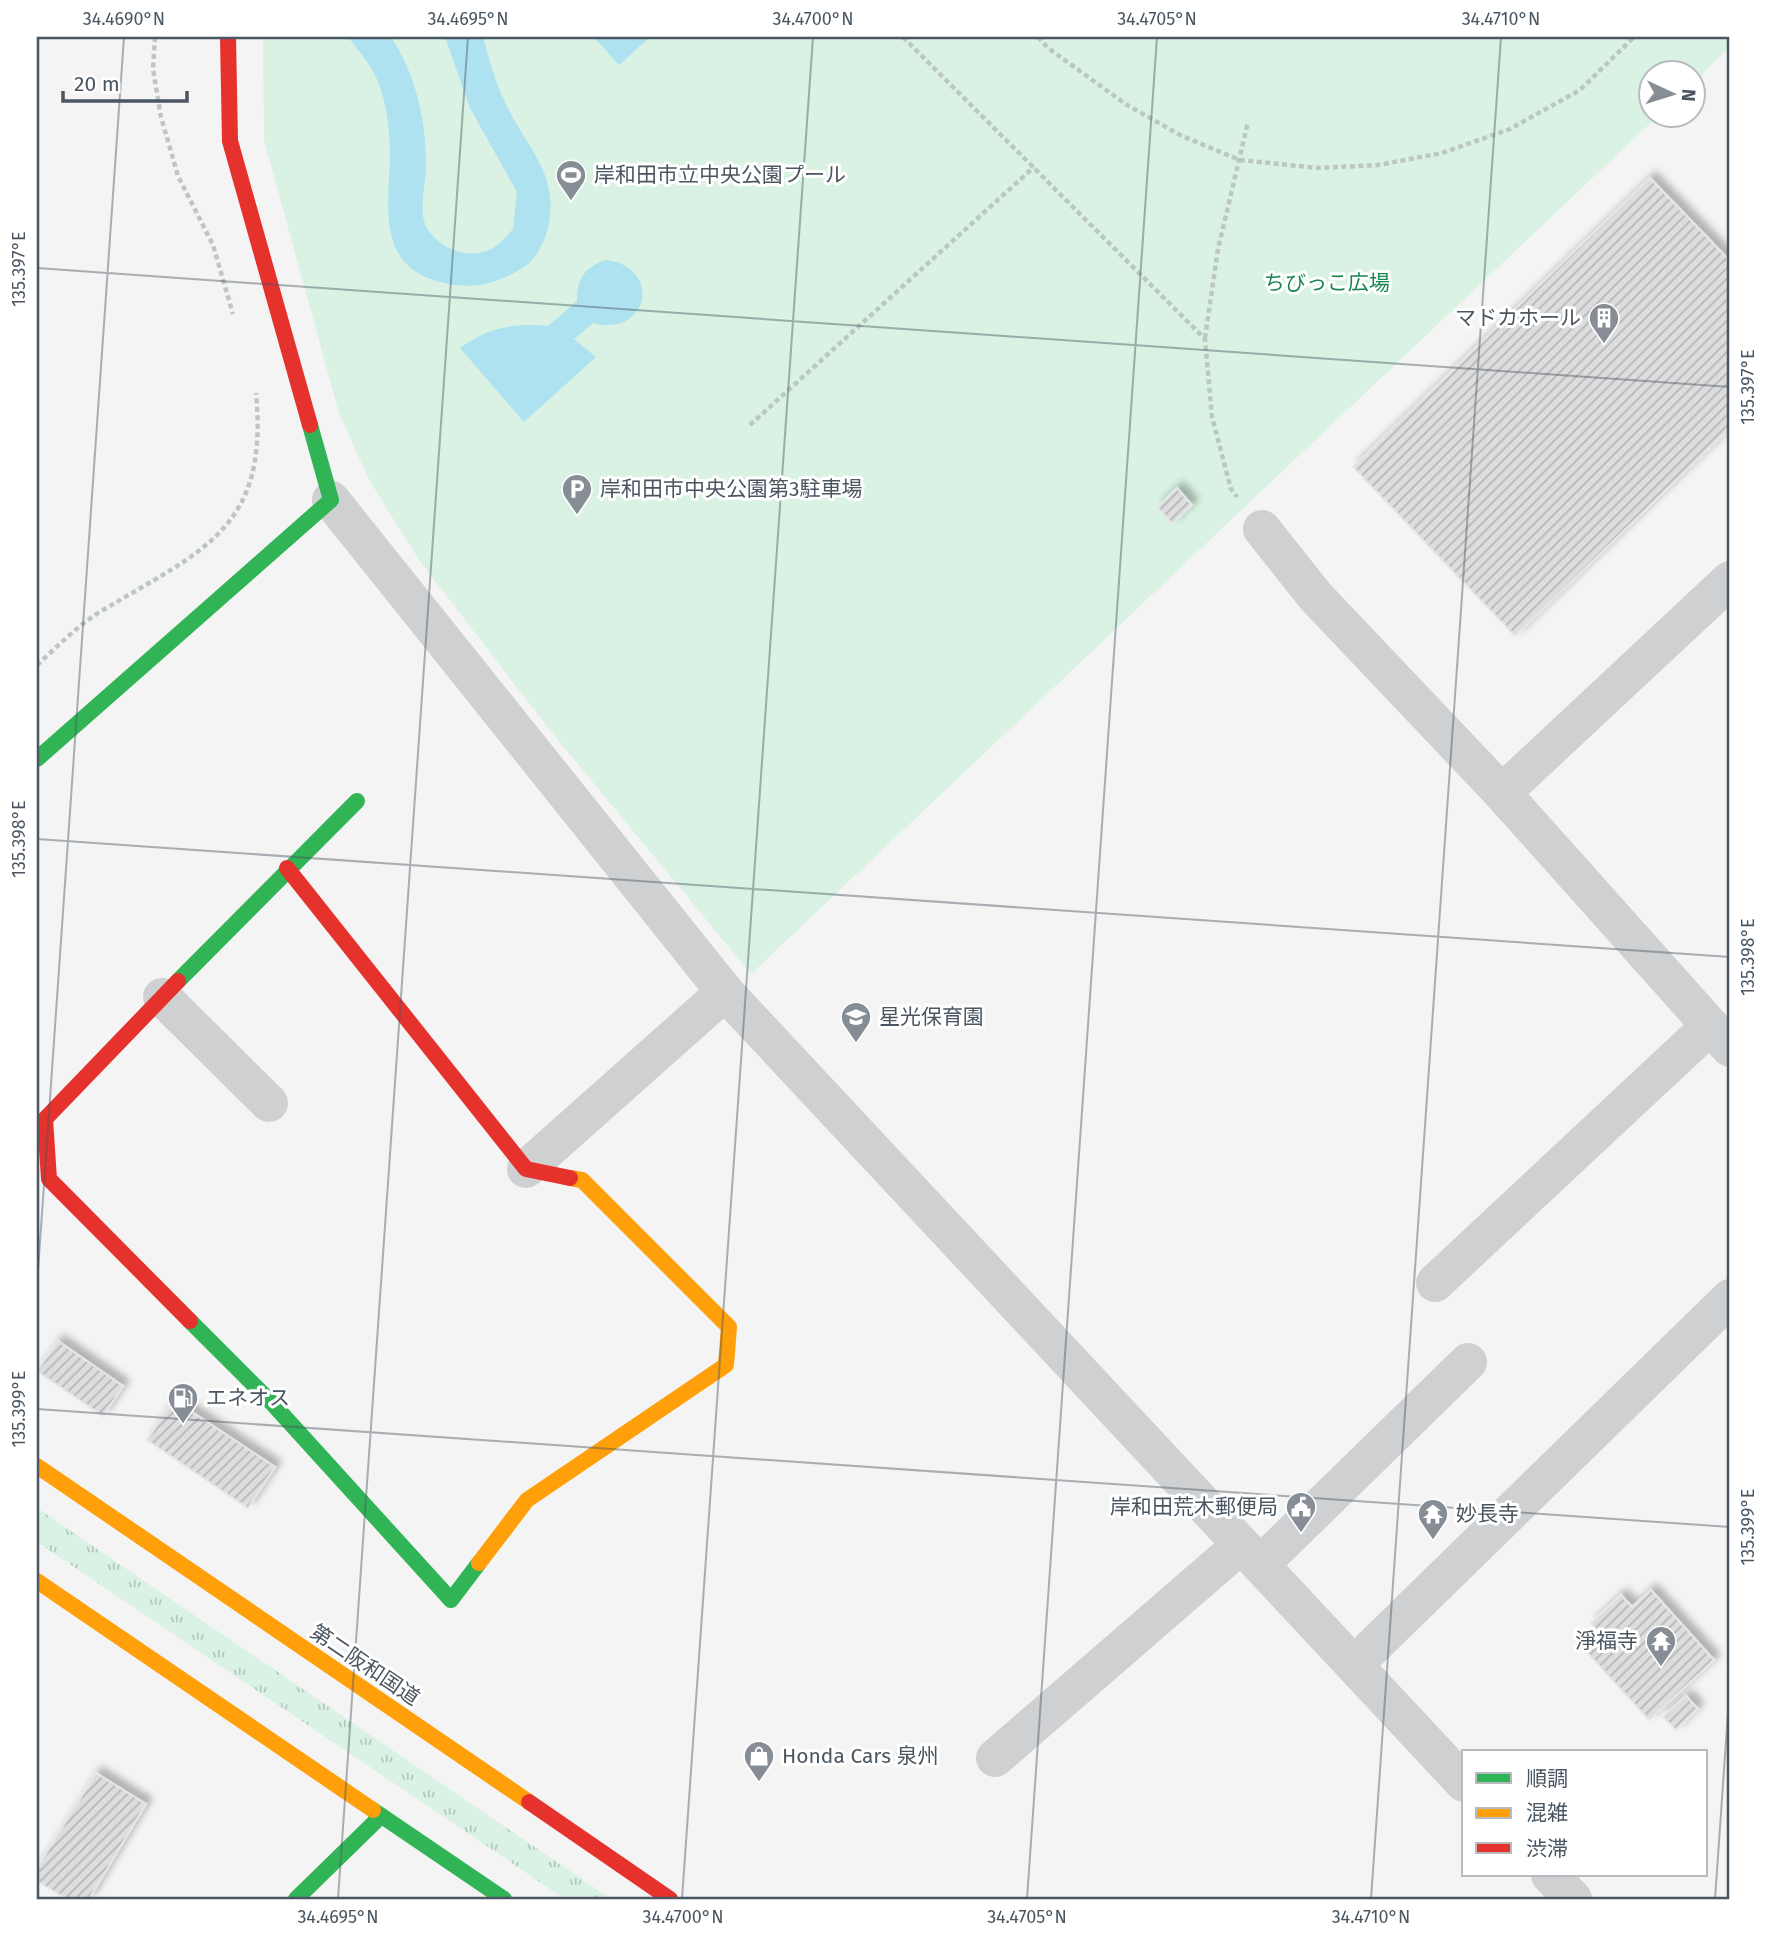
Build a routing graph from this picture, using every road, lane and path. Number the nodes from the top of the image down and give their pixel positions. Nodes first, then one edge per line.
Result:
1 (155, 37) edge
2 (228, 37) edge
3 (903, 37) edge
4 (1038, 37) edge
5 (1634, 37) edge
6 (1248, 122) dead end
7 (1240, 160) junction
8 (1034, 167) junction
9 (234, 319) dead end
10 (1205, 339) junction
11 (253, 381) dead end
12 (750, 425) dead end
13 (331, 500) junction
14 (1262, 529) joint
15 (1730, 580) edge
16 (37, 665) edge
17 (37, 759) edge
18 (1502, 793) junction
19 (357, 801) dead end
20 (287, 868) junction
21 (724, 992) junction
22 (162, 998) junction
23 (1720, 1037) edge
24 (269, 1103) dead end
25 (526, 1169) junction
26 (1435, 1283) dead end
27 (1730, 1298) edge
28 (1468, 1362) dead end
29 (37, 1466) edge
30 (1251, 1555) junction
31 (37, 1581) edge
32 (1354, 1665) junction
33 (995, 1758) dead end
34 (1462, 1781) edge
35 (381, 1816) junction
36 (1551, 1876) edge
37 (296, 1899) edge
38 (504, 1899) edge
39 (670, 1899) edge
40 (1573, 1899) edge

1 - 9 path
2 - 13 main road
3 - 8 path
4 - 7 path
5 - 7 path
6 - 7 path
7 - 10 path
8 - 10 path
8 - 12 path
10 - 14 path
11 - 16 path
13 - 17 main road
13 - 21 street
14 - 18 street
15 - 18 street
18 - 23 street
19 - 20 main road
20 - 22 main road
20 - 25 main road
21 - 25 street
21 - 30 street
22 - 24 street
22 - 25 main road
23 - 26 street
27 - 32 street
28 - 30 street
29 - 39 main road, 第二阪和国道
30 - 32 street
30 - 33 street
31 - 35 main road
32 - 34 street
35 - 37 main road
35 - 38 main road
36 - 40 street

